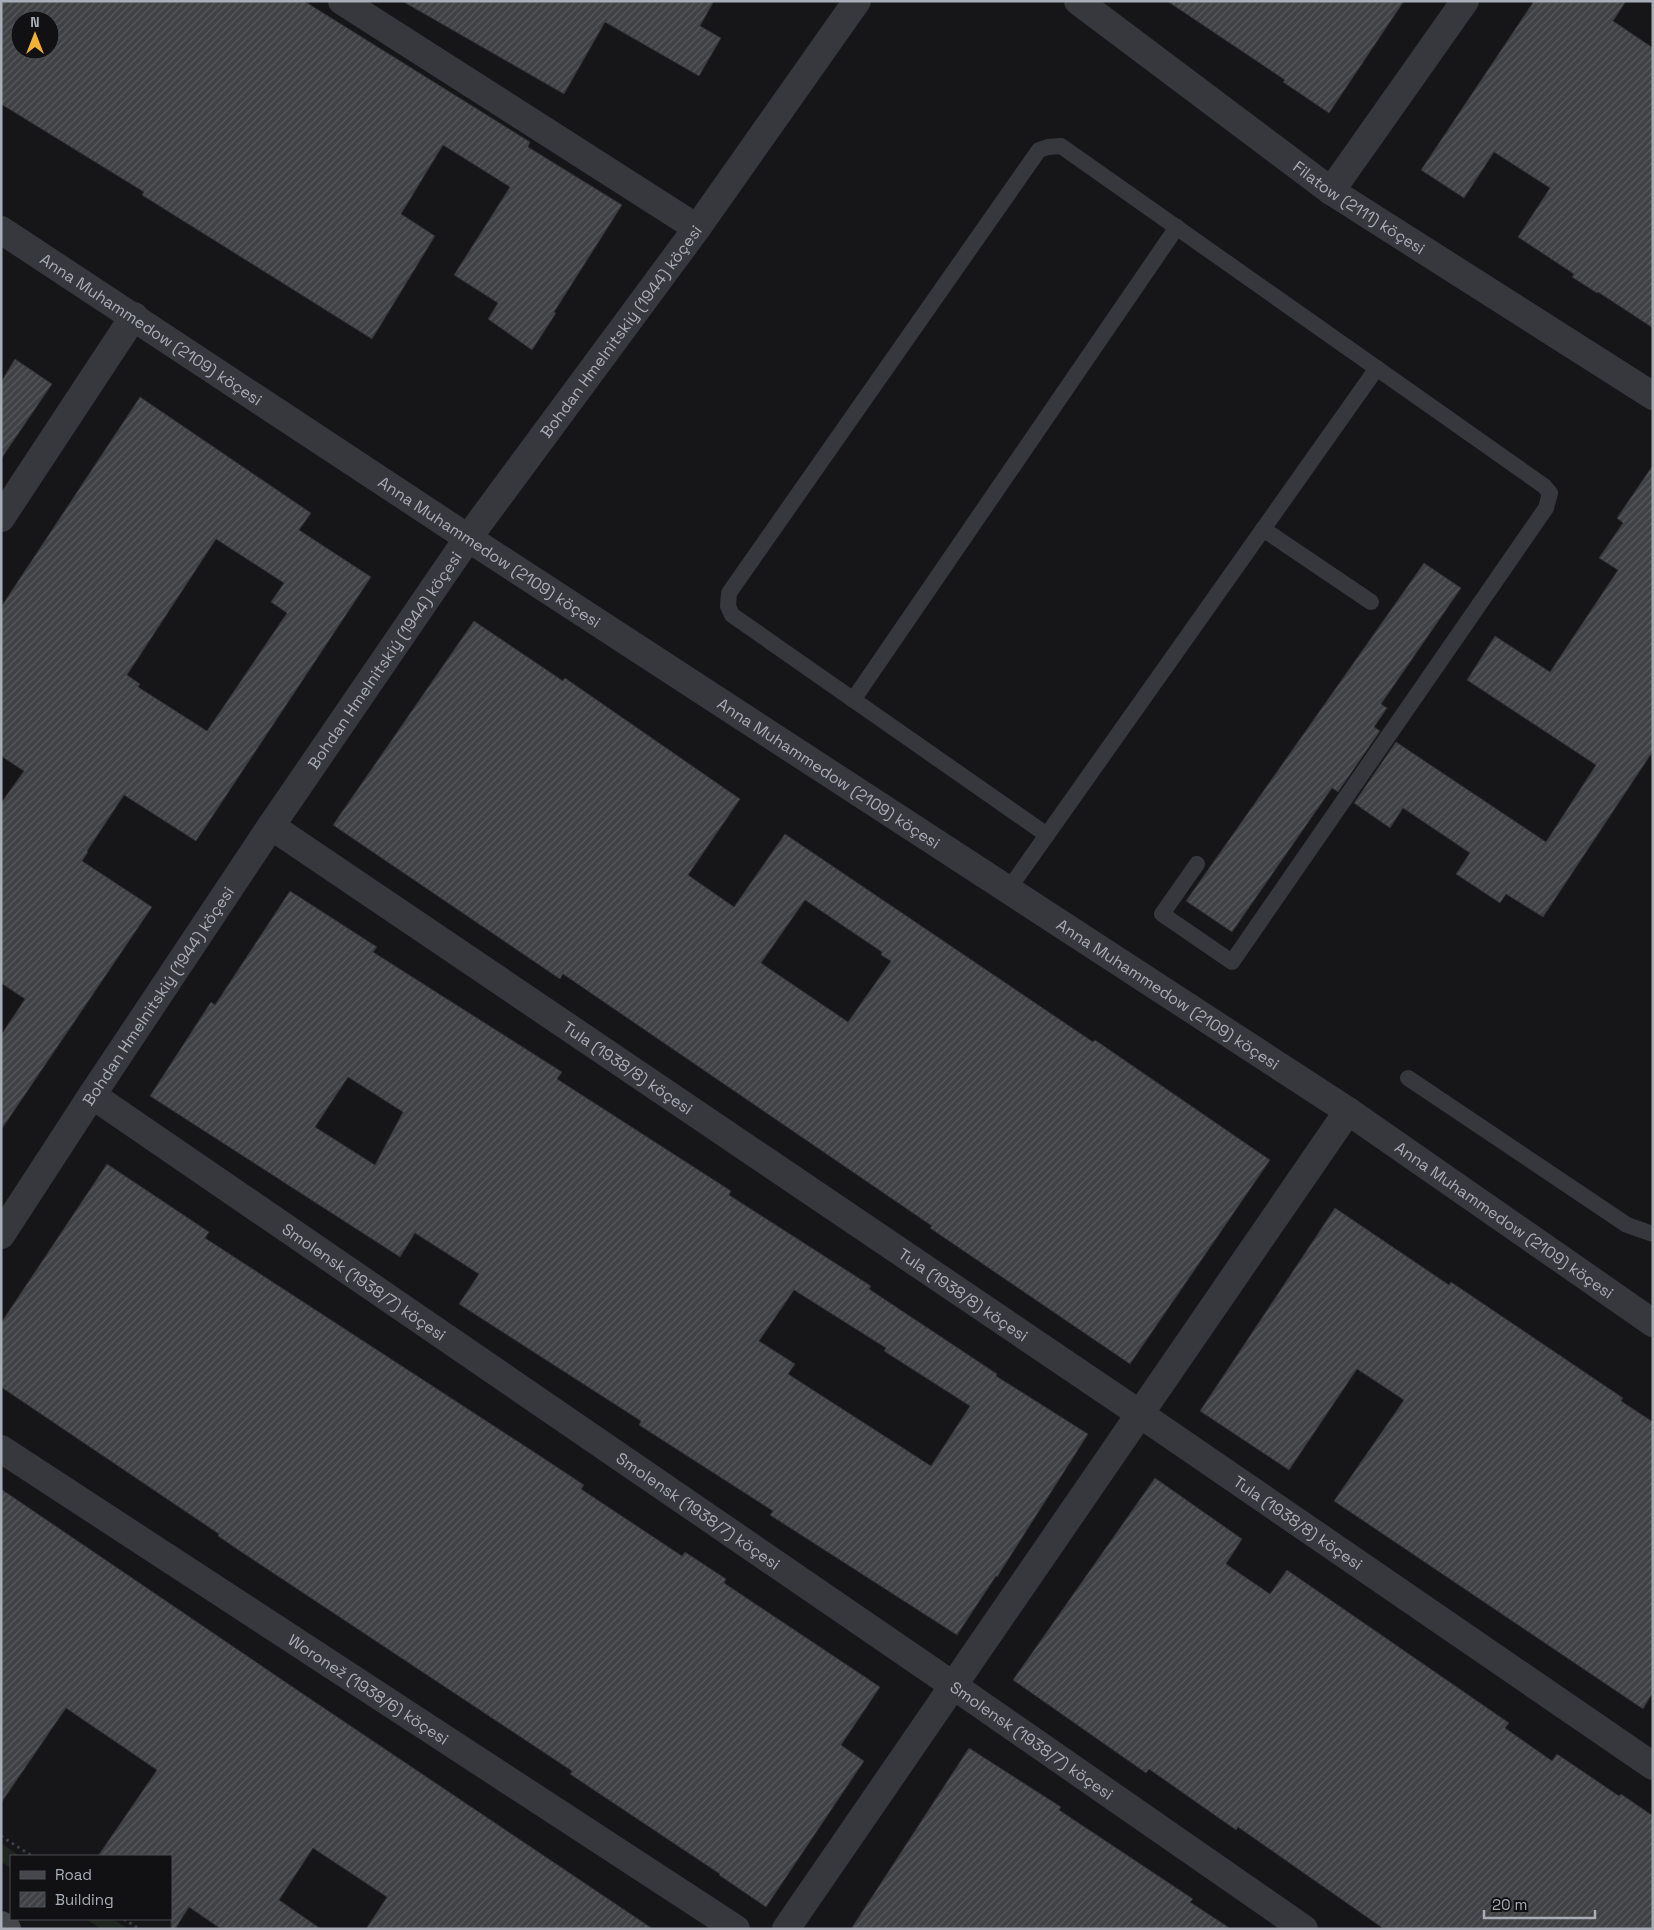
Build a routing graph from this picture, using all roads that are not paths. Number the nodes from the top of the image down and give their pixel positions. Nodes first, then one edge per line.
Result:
1 (342, 1) edge
2 (857, 1) edge
3 (1078, 1) edge
4 (1465, 1) edge
5 (1331, 191) junction
6 (1177, 227) junction
7 (697, 228) junction
8 (1, 230) edge
9 (134, 316) junction
10 (1377, 368) junction
11 (1653, 396) edge
12 (1, 518) edge
13 (1263, 529) junction
14 (468, 538) junction
15 (1371, 602) dead end
16 (853, 700) junction
17 (271, 826) junction
18 (1047, 835) junction
19 (1197, 864) dead end
20 (1008, 890) junction
21 (1408, 1078) dead end
22 (92, 1094) junction
23 (1348, 1111) junction
24 (1653, 1234) edge
25 (1, 1235) edge
26 (1653, 1323) edge
27 (1140, 1414) junction
28 (1, 1449) edge
29 (954, 1686) junction
30 (1653, 1766) edge
31 (1, 1925) edge
32 (7, 1929) edge
33 (736, 1929) edge
34 (786, 1929) edge
35 (1304, 1929) edge

1 - 7 street
2 - 7 street, Bohdan Hmelnitskiý (1944) köçesi
3 - 5 street, Filatow (2111) köçesi
4 - 5 street
5 - 11 street, Filatow (2111) köçesi
6 - 10 lane
6 - 16 lane
6 - 16 lane
7 - 14 street, Bohdan Hmelnitskiý (1944) köçesi
8 - 9 street, Anna Muhammedow (2109) köçesi
9 - 12 street
9 - 14 street, Anna Muhammedow (2109) köçesi
10 - 13 lane
10 - 19 lane
13 - 15 lane
13 - 18 lane
14 - 17 street, Bohdan Hmelnitskiý (1944) köçesi
14 - 20 street, Anna Muhammedow (2109) köçesi
16 - 18 lane
17 - 22 street, Bohdan Hmelnitskiý (1944) köçesi
17 - 27 street, Tula (1938/8) köçesi
18 - 20 lane
20 - 23 street, Anna Muhammedow (2109) köçesi
21 - 24 lane
22 - 25 street, Bohdan Hmelnitskiý (1944) köçesi
22 - 29 street, Smolensk (1938/7) köçesi
23 - 26 street, Anna Muhammedow (2109) köçesi
23 - 27 street
27 - 29 street
27 - 30 street, Tula (1938/8) köçesi
28 - 33 street, Woronež (1938/6) köçesi
29 - 34 street
29 - 35 street, Smolensk (1938/7) köçesi
31 - 32 street

